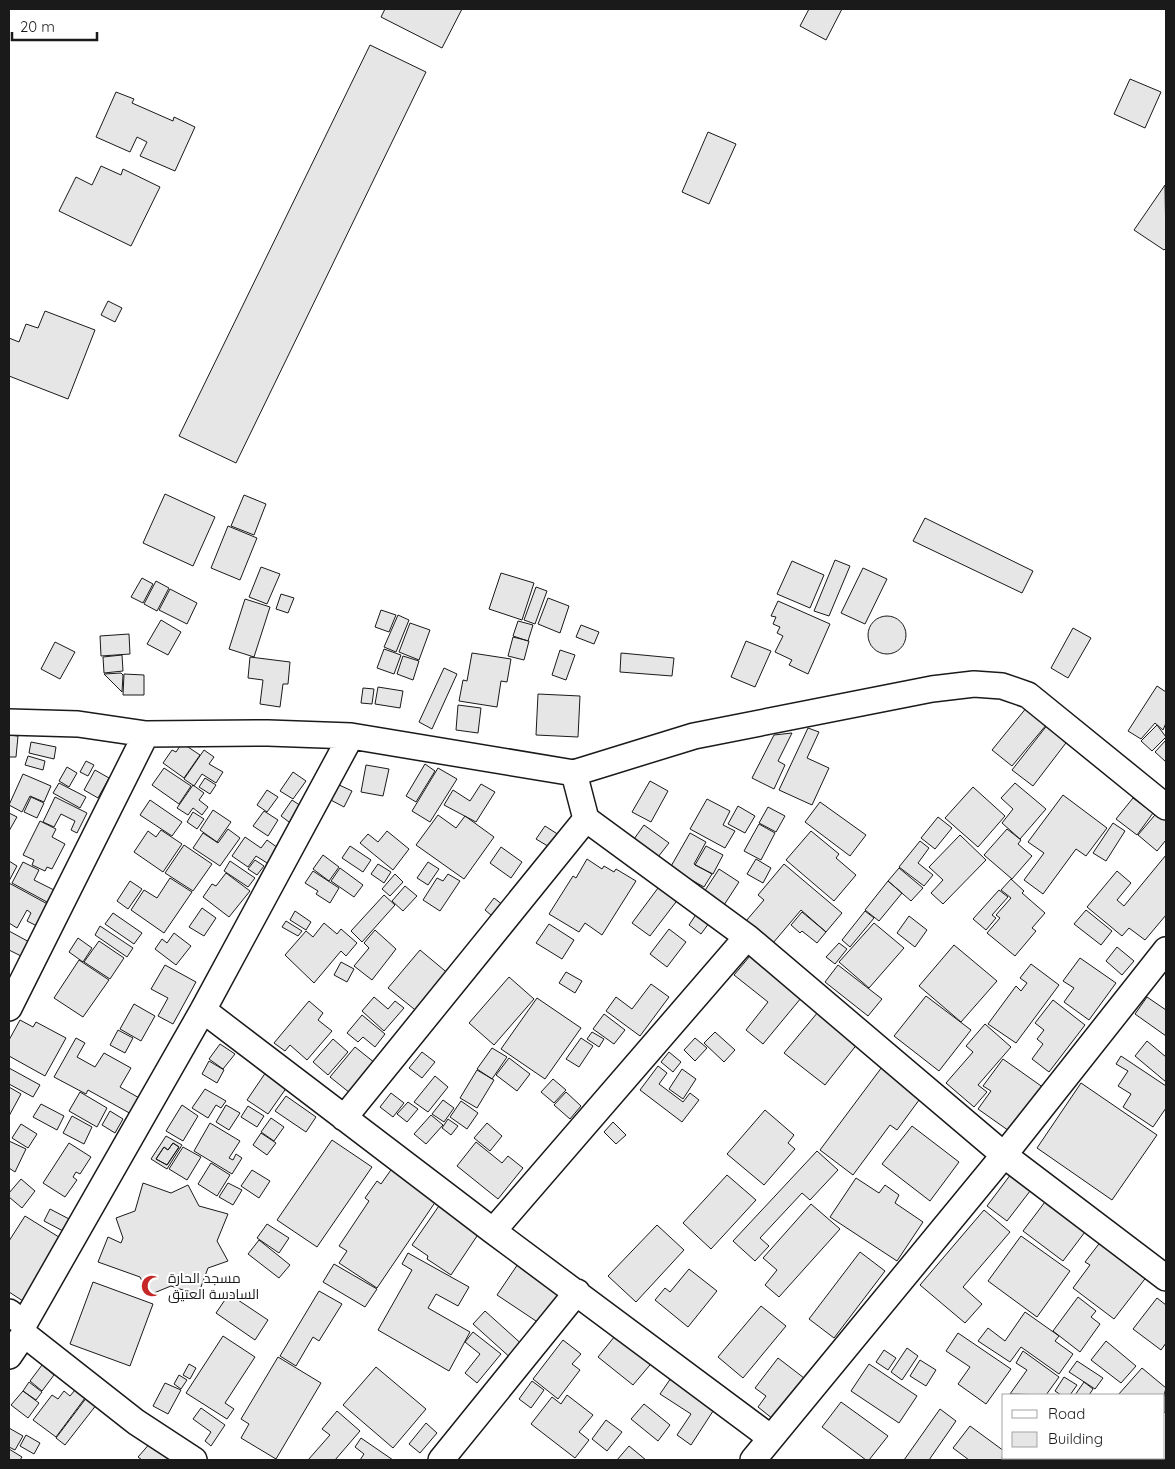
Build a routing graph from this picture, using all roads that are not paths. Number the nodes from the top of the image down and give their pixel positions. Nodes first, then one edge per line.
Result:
1 (9, 722) edge
2 (146, 734) junction
3 (351, 736) junction
4 (574, 773) junction
5 (1166, 806) edge
6 (586, 819) junction
7 (747, 937) junction
8 (1166, 950) edge
9 (9, 1008) edge
10 (203, 1010) junction
11 (344, 1118) junction
12 (1004, 1155) junction
13 (493, 1231) junction
14 (1166, 1278) edge
15 (577, 1292) junction
16 (19, 1323) edge
17 (9, 1356) edge
18 (772, 1438) junction
19 (194, 1460) edge
20 (441, 1460) edge
21 (754, 1460) edge

1 - 2 street
2 - 3 street
2 - 9 street
3 - 4 street
3 - 10 street
4 - 5 street
4 - 6 street
6 - 7 street
6 - 11 street
7 - 12 street
7 - 13 street
8 - 12 street
10 - 11 street
10 - 16 street
11 - 13 street
12 - 14 street
12 - 18 street
13 - 15 street
15 - 18 street
15 - 20 street
16 - 17 street
16 - 19 street
18 - 21 street

